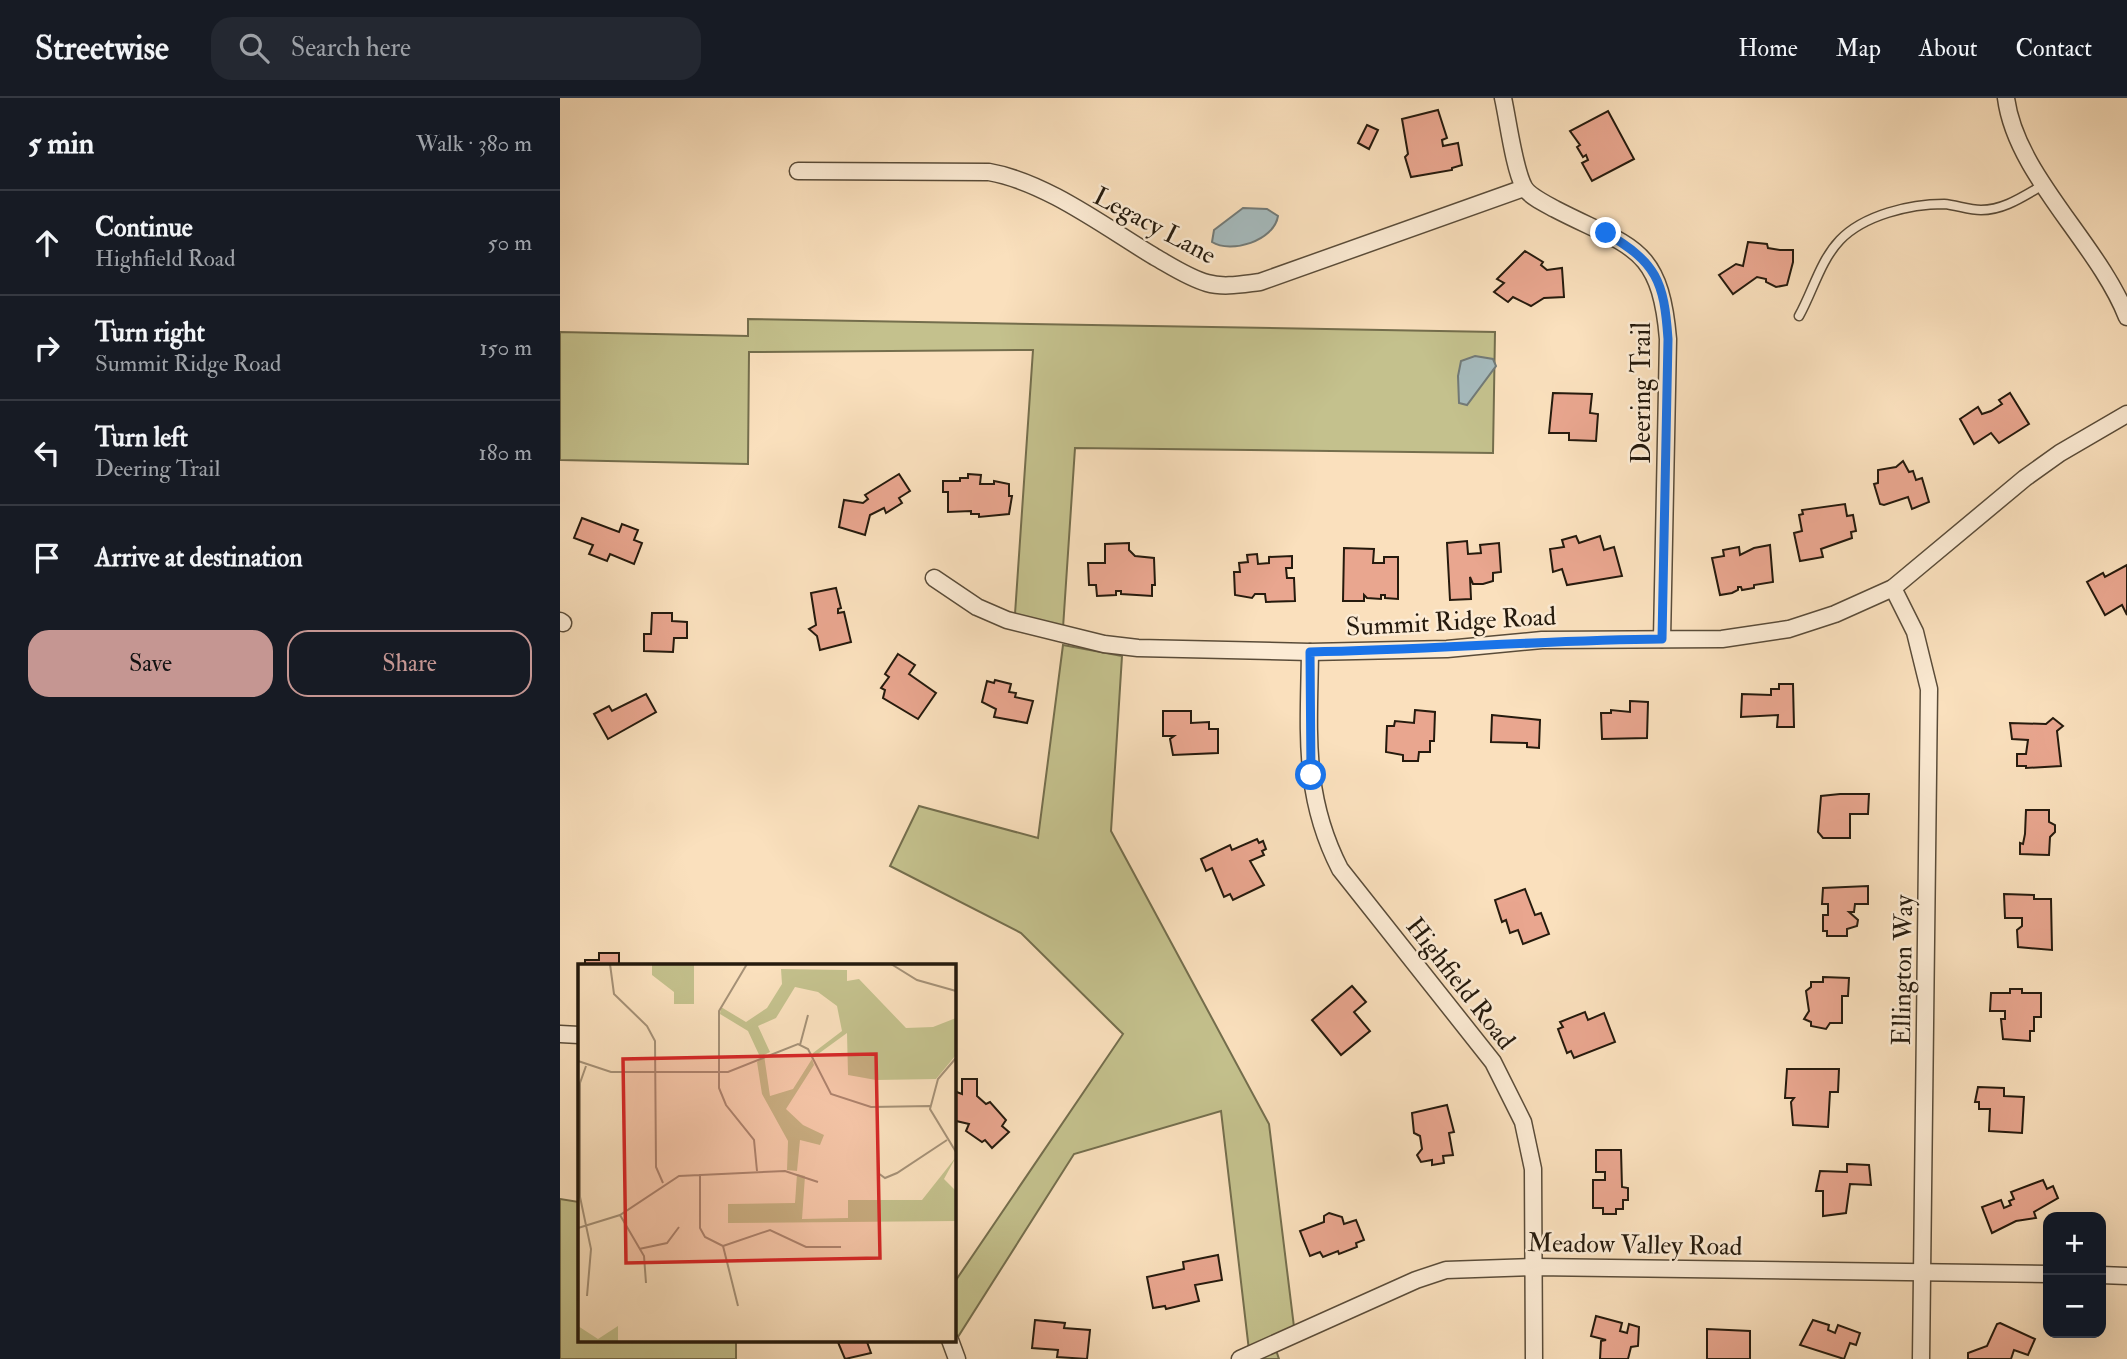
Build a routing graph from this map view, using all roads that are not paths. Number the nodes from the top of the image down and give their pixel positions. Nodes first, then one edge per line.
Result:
1 (1503, 98) edge
2 (2006, 98) edge
3 (798, 171) dead end
4 (2045, 184) junction
5 (1524, 188) junction
6 (1798, 316) dead end
7 (2127, 317) edge
8 (2127, 414) edge
9 (934, 578) dead end
10 (1893, 588) junction
11 (1662, 639) junction
12 (1310, 652) junction
13 (560, 1034) edge
14 (578, 1035) edge
15 (1535, 1267) junction
16 (1922, 1272) junction
17 (2043, 1274) edge
18 (2106, 1275) edge
19 (2127, 1276) edge
20 (951, 1342) edge
21 (957, 1359) edge
22 (1240, 1359) edge
23 (1534, 1359) edge
24 (1921, 1359) edge

1 - 5 street
2 - 4 street
3 - 5 street, Legacy Lane
4 - 6 lane
4 - 7 street
5 - 11 street, Deering Trail
8 - 10 street, Summit Ridge Road
9 - 12 street, Summit Ridge Road
10 - 11 street, Summit Ridge Road
10 - 16 street, Ellington Way
11 - 12 street, Summit Ridge Road
12 - 15 street, Highfield Road
13 - 14 street
15 - 16 street, Meadow Valley Road
15 - 22 street, Meadow Valley Road
15 - 23 street, Highfield Road
16 - 17 street, Meadow Valley Road
16 - 24 street, Ellington Way
18 - 19 street
20 - 21 street

